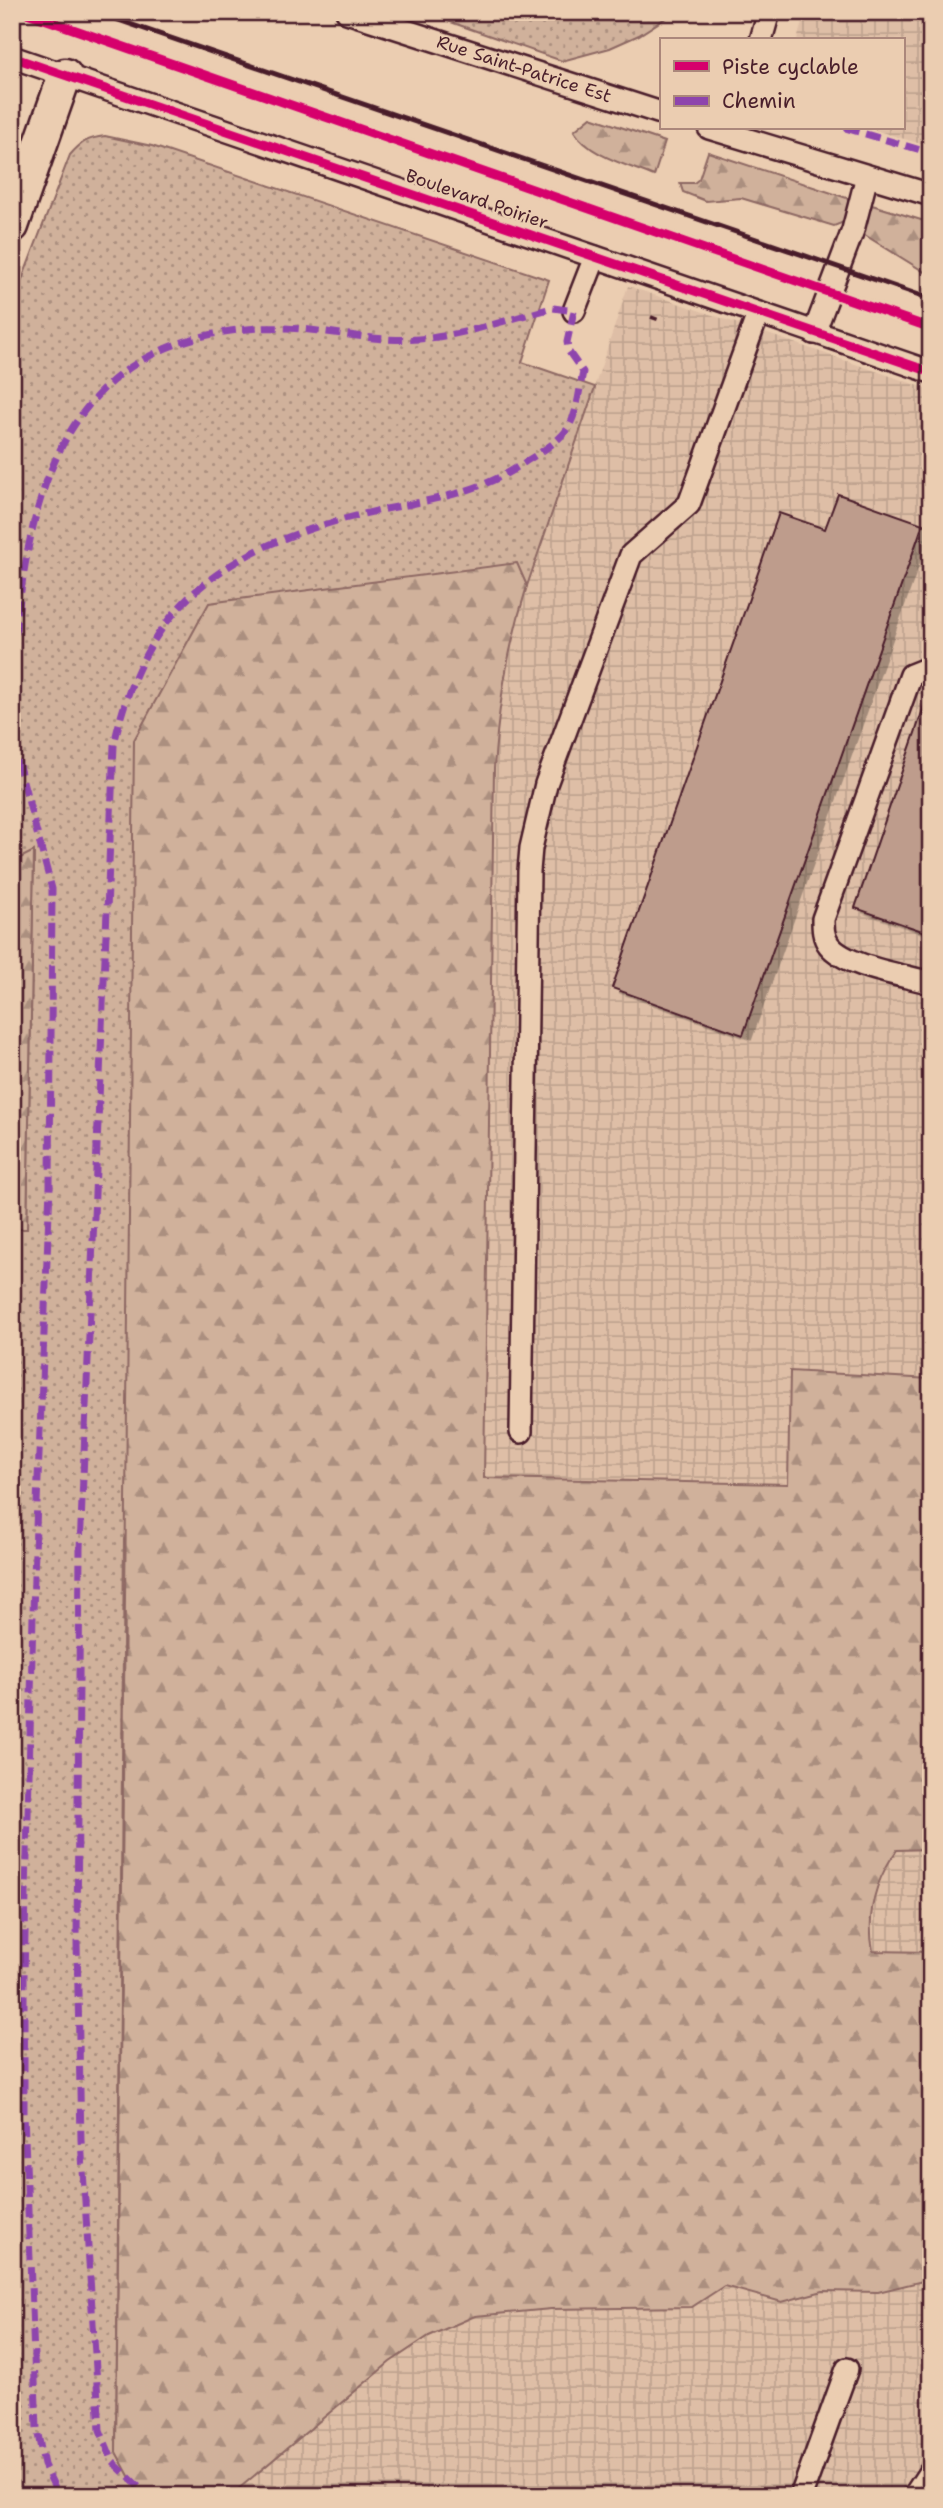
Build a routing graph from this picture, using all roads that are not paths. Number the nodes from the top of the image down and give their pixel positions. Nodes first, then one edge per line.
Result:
1 (347, 12) edge
2 (769, 12) edge
3 (762, 38) edge
4 (12, 57) edge
5 (65, 75) junction
6 (660, 113) edge
7 (735, 132) edge
8 (867, 176) junction
9 (931, 195) edge
10 (12, 226) edge
11 (595, 257) junction
12 (574, 312) dead end
13 (758, 314) junction
14 (814, 333) junction
15 (931, 372) edge
16 (931, 667) edge
17 (931, 983) edge
18 (521, 1432) dead end
19 (847, 2369) dead end
20 (931, 2470) edge
21 (801, 2496) edge
22 (914, 2496) edge

1 - 6 street, Rue Saint-Patrice Est
2 - 3 street
4 - 5 street, Boulevard Poirier
5 - 10 highway
5 - 11 street, Boulevard Poirier
7 - 8 street
8 - 9 street
8 - 14 street
11 - 12 street
11 - 13 street, Boulevard Poirier
13 - 14 street, Boulevard Poirier
13 - 18 street
14 - 15 street, Boulevard Poirier
16 - 17 street
19 - 21 street
20 - 22 street

